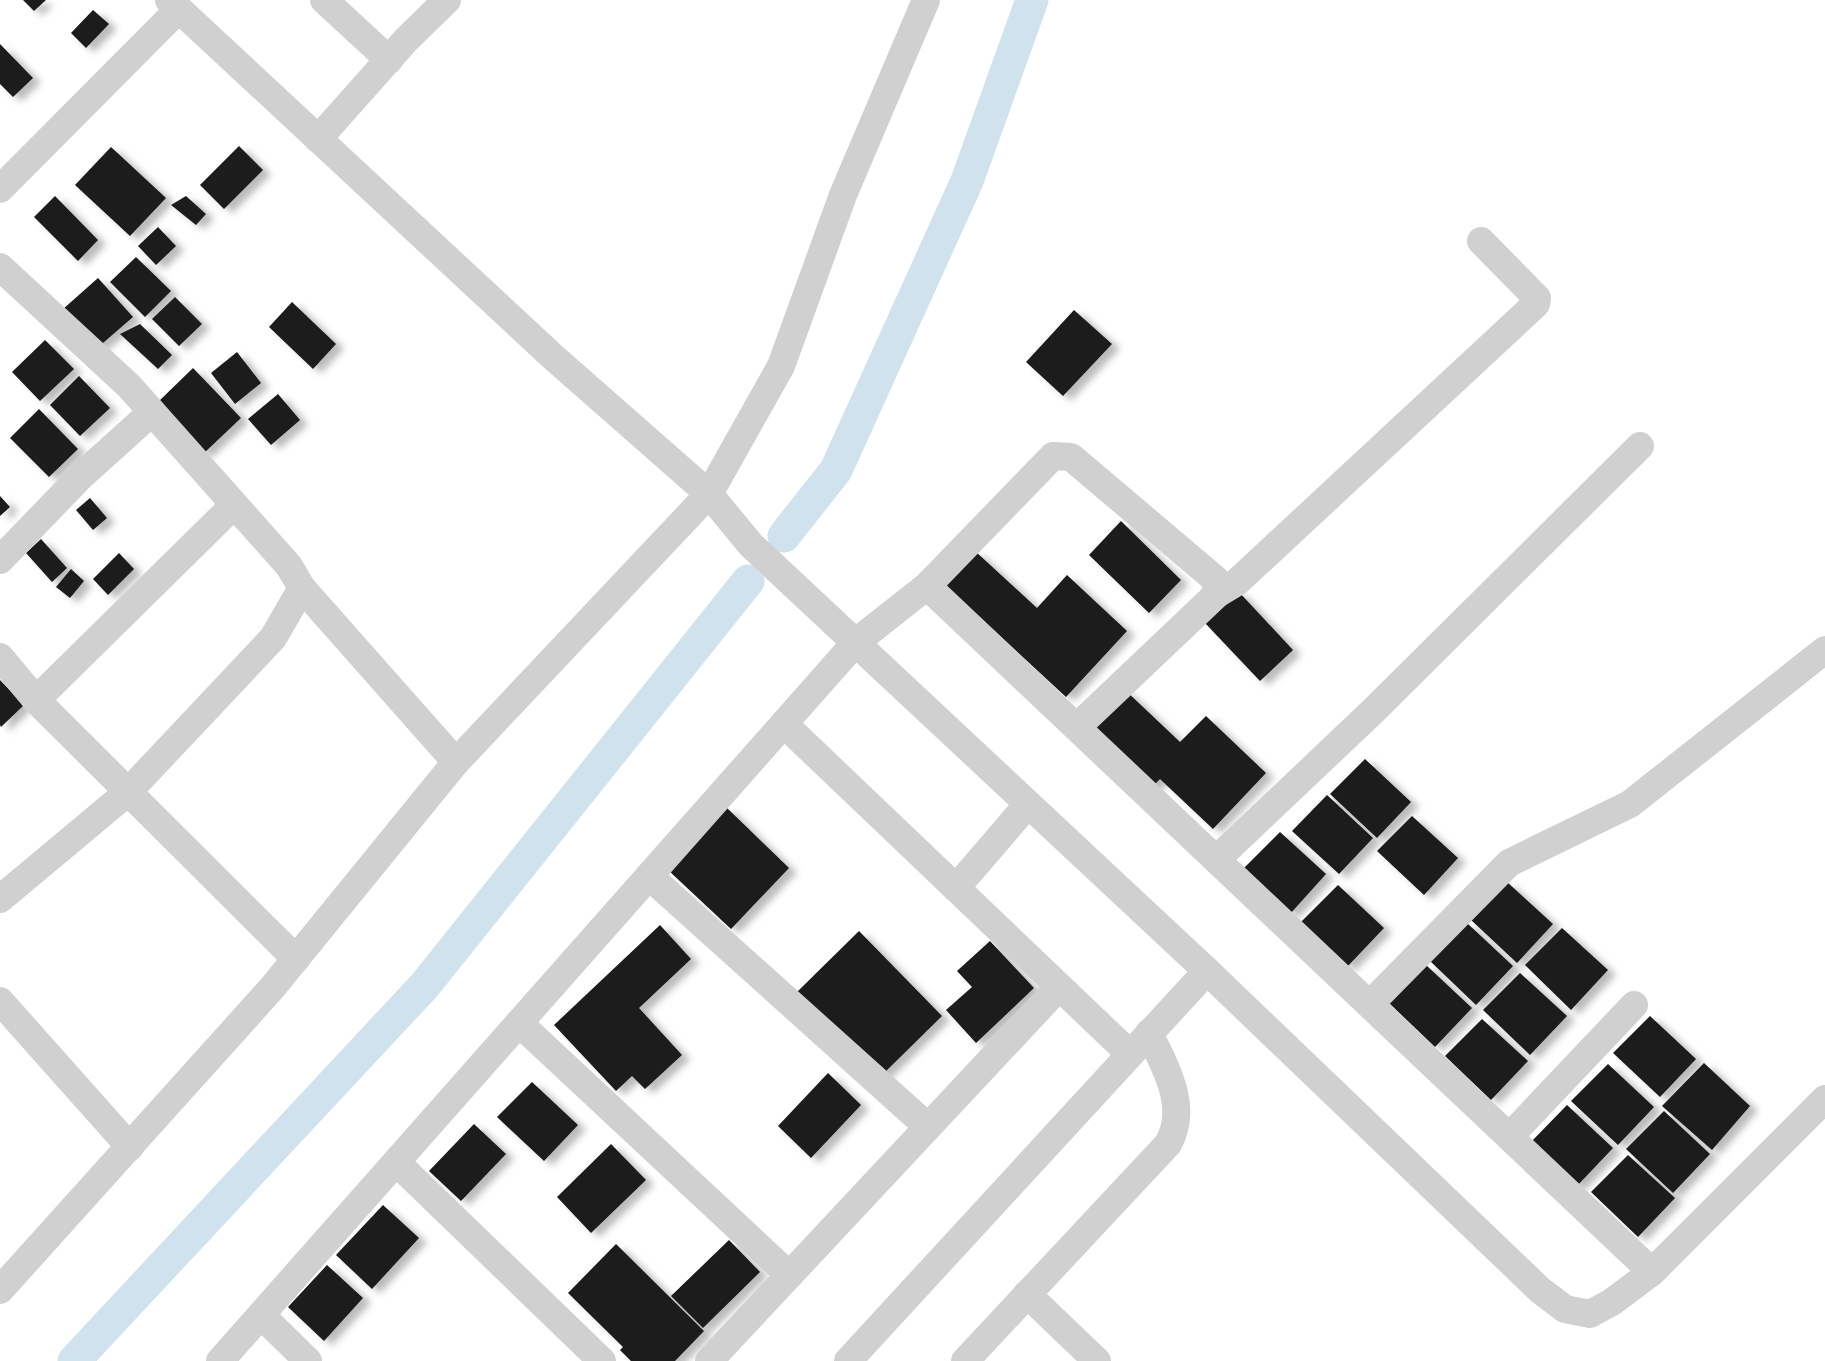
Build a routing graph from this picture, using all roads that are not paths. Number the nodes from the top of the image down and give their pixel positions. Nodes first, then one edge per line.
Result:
1 (324, 0) edge
2 (447, 0) edge
3 (926, 0) edge
4 (174, 5) edge
5 (389, 60) junction
6 (318, 139) junction
7 (0, 188) edge
8 (1481, 241) dead end
9 (0, 267) edge
10 (152, 412) junction
11 (1640, 446) dead end
12 (709, 494) junction
13 (234, 505) junction
14 (0, 560) edge
15 (927, 586) junction
16 (302, 588) junction
17 (1217, 594) junction
18 (856, 642) junction
19 (1825, 650) edge
20 (0, 657) edge
21 (36, 700) junction
22 (783, 724) junction
23 (1077, 727) junction
24 (456, 762) junction
25 (128, 792) junction
26 (1028, 804) junction
27 (1217, 858) junction
28 (649, 876) junction
29 (956, 888) junction
30 (0, 899) edge
31 (296, 959) junction
32 (1207, 971) junction
33 (1059, 987) junction
34 (0, 1001) edge
35 (1371, 1003) junction
36 (1634, 1005) dead end
37 (519, 1023) junction
38 (1149, 1034) junction
39 (1130, 1054) junction
40 (1825, 1099) edge
41 (928, 1127) junction
42 (1510, 1136) junction
43 (130, 1146) junction
44 (397, 1163) junction
45 (1653, 1272) junction
46 (789, 1276) junction
47 (0, 1290) edge
48 (1027, 1294) junction
49 (261, 1315) junction
50 (220, 1361) edge
51 (308, 1361) edge
52 (602, 1361) edge
53 (709, 1361) edge
54 (848, 1361) edge
55 (965, 1361) edge
56 (1097, 1361) edge

1 - 5 street
2 - 5 street
3 - 12 street
4 - 6 street
4 - 7 street
5 - 6 street
6 - 12 street
8 - 17 street
9 - 10 street
10 - 13 street
10 - 14 street
11 - 27 street
12 - 18 street
12 - 24 street
13 - 16 street
13 - 21 street
15 - 17 street
15 - 18 street
15 - 23 street
16 - 24 street
16 - 25 street
17 - 23 street
18 - 22 street
18 - 26 street
19 - 35 street
20 - 21 street
21 - 25 street
22 - 28 street
22 - 29 street
23 - 27 street
24 - 31 street
25 - 30 street
25 - 31 street
26 - 29 street
26 - 32 street
27 - 35 street
28 - 37 street
28 - 41 street
29 - 33 street
31 - 43 street
32 - 38 street
32 - 45 street
33 - 39 street
33 - 41 street
34 - 43 street
35 - 42 street
36 - 42 street
37 - 44 street
37 - 46 street
38 - 39 street
38 - 48 street
39 - 54 street
40 - 45 street
41 - 46 street
42 - 45 street
43 - 47 street
44 - 49 street
44 - 52 street
46 - 53 street
48 - 55 street
48 - 56 street
49 - 50 street
49 - 51 street

